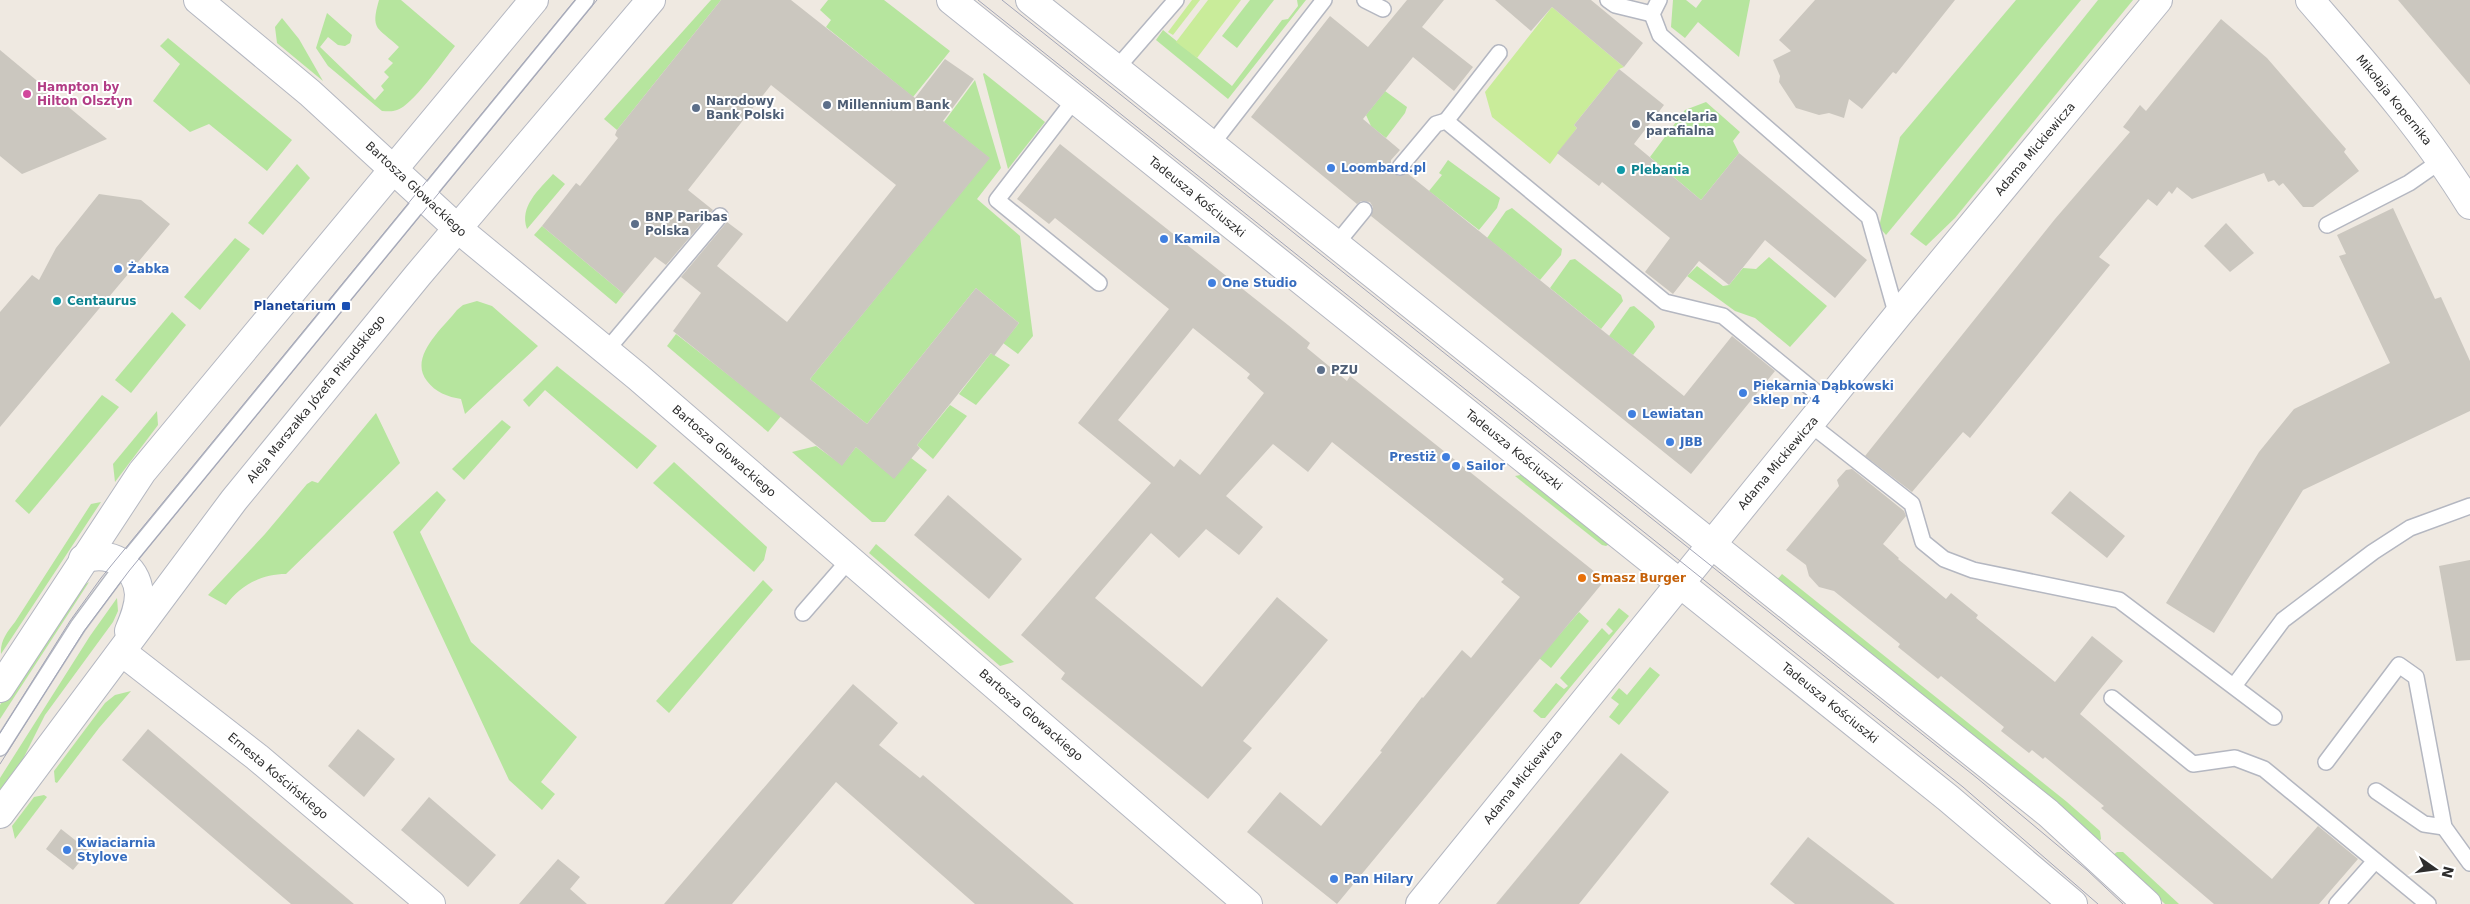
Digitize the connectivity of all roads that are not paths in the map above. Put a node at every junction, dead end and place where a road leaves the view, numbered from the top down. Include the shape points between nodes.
1 (198, 0) edge
2 (534, 0) edge
3 (586, 0) edge
4 (651, 0) edge
5 (951, 0) edge
6 (1030, 0) edge
7 (1176, 0) edge
8 (1324, 0) edge
9 (1365, 0) edge
10 (1608, 0) edge
11 (1659, 0) edge
12 (2158, 0) edge
13 (2310, 0) edge
14 (1383, 9) dead end
15 (1652, 14) junction
16 (1499, 53) dead end
17 (1116, 69) junction
18 (1075, 99) junction
19 (1446, 121) junction
20 (1212, 144) junction
21 (2442, 160) junction
22 (1400, 167) dead end
23 (393, 168) junction
24 (424, 197) junction
25 (2470, 205) edge
26 (1364, 210) dead end
27 (720, 216) dead end
28 (2327, 225) dead end
29 (457, 228) junction
30 (1337, 243) junction
31 (1099, 283) dead end
32 (1897, 316) junction
33 (606, 351) junction
34 (1828, 402) junction
35 (1810, 424) junction
36 (2470, 506) edge
37 (1711, 545) junction
38 (83, 559) junction
39 (850, 559) junction
40 (124, 564) junction
41 (1680, 584) junction
42 (803, 613) dead end
43 (122, 652) junction
44 (2234, 686) junction
45 (0, 688) edge
46 (2112, 698) dead end
47 (2274, 717) dead end
48 (0, 748) edge
49 (2326, 762) dead end
50 (2376, 791) dead end
51 (0, 814) edge
52 (2444, 827) junction
53 (2375, 861) junction
54 (2470, 864) edge
55 (431, 904) edge
56 (1248, 904) edge
57 (1420, 904) edge
58 (2073, 904) edge
59 (2147, 904) edge
60 (2337, 904) edge
61 (2428, 904) edge

1 - 23 street, Bartosza Głowackiego via 310,93
2 - 23 street
3 - 24 lane
4 - 29 street, Aleja Marszałka Józefa Piłsudskiego
5 - 18 street, Tadeusza Kościuszki
6 - 17 street
7 - 17 lane
8 - 20 lane
9 - 14 lane
10 - 15 lane via 1615,6
11 - 15 lane
12 - 32 street, Adama Mickiewicza
13 - 21 street, Mikołaja Kopernika
15 - 32 lane via 1660,35 1869,217
16 - 19 lane
17 - 20 street
18 - 31 lane via 997,200
18 - 41 street, Tadeusza Kościuszki
19 - 22 lane via 1436,124
19 - 34 lane via 1665,302 1723,316
20 - 30 street
21 - 25 street, Mikołaja Kopernika
21 - 28 lane via 2408,183
23 - 24 street, Bartosza Głowackiego
23 - 38 street via 174,431
24 - 29 street, Bartosza Głowackiego
24 - 40 lane
26 - 30 lane
27 - 33 lane
29 - 33 street, Bartosza Głowackiego
29 - 43 street, Aleja Marszałka Józefa Piłsudskiego via 234,500
30 - 37 street
32 - 34 street, Adama Mickiewicza
33 - 39 street, Bartosza Głowackiego
34 - 35 street, Adama Mickiewicza
35 - 37 street, Adama Mickiewicza
35 - 44 lane via 1912,504 1923,542 1944,559 1973,570 2119,600
36 - 44 lane via 2410,528 2283,620
37 - 41 street, Adama Mickiewicza
37 - 59 street via 2048,814
38 - 40 street via 97,554
38 - 45 street
39 - 42 lane
39 - 56 street, Bartosza Głowackiego
40 - 43 street via 136,582 139,594 137,610
40 - 48 lane via 78,626
41 - 57 street, Adama Mickiewicza
41 - 58 street, Tadeusza Kościuszki via 1948,798
43 - 51 street, Aleja Marszałka Józefa Piłsudskiego
43 - 55 street, Ernesta Kościńskiego via 257,757
44 - 47 lane
46 - 53 lane via 2193,764 2235,758 2264,770
49 - 52 lane via 2399,665 2416,677
50 - 52 lane via 2424,824
52 - 54 lane
53 - 60 lane
53 - 61 lane

